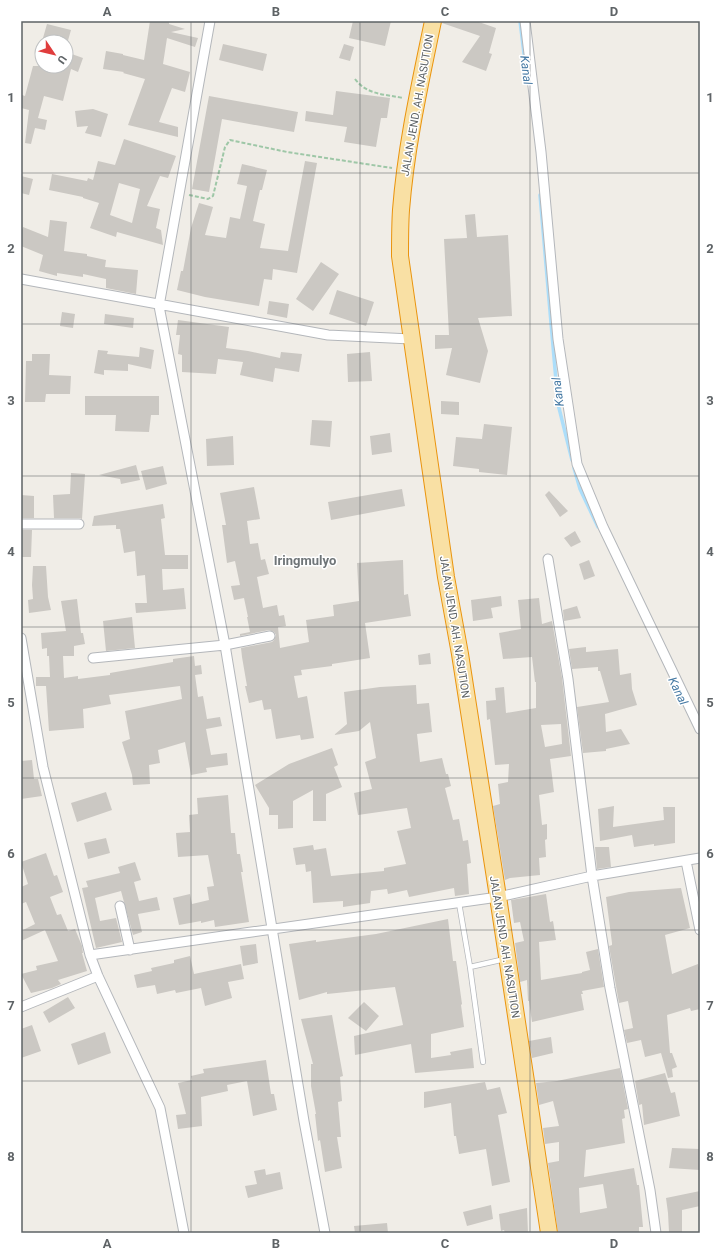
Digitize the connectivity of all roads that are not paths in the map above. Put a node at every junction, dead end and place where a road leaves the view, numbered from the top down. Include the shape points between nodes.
1 (210, 21) edge
2 (433, 21) edge
3 (525, 21) edge
4 (21, 279) edge
5 (159, 306) junction
6 (411, 339) junction
7 (21, 524) edge
8 (79, 524) dead end
9 (548, 559) dead end
10 (270, 636) dead end
11 (21, 638) edge
12 (224, 645) junction
13 (93, 658) dead end
14 (700, 729) edge
15 (700, 858) edge
16 (686, 861) junction
17 (592, 876) junction
18 (498, 897) junction
19 (459, 902) junction
20 (120, 906) dead end
21 (273, 929) junction
22 (700, 930) edge
23 (130, 950) junction
24 (90, 955) junction
25 (506, 958) junction
26 (470, 967) junction
27 (98, 976) junction
28 (21, 1007) edge
29 (483, 1062) dead end
30 (184, 1233) edge
31 (326, 1233) edge
32 (549, 1233) edge
33 (656, 1233) edge

1 - 5 street
2 - 6 highway, JALAN JEND. AH. NASUTION via 416,100 401,212 400,256
3 - 14 street via 541,152 558,339 577,464 603,526
4 - 5 street
5 - 6 street via 328,336
5 - 12 street
6 - 18 highway, JALAN JEND. AH. NASUTION via 446,577
7 - 8 street
9 - 17 street via 568,679
10 - 12 street
11 - 24 street via 43,767
12 - 13 street
12 - 21 street
15 - 16 street
16 - 17 street
16 - 22 street
17 - 18 street
17 - 33 street
18 - 19 street
18 - 25 highway, JALAN JEND. AH. NASUTION
19 - 21 street
19 - 26 lane
20 - 23 street
21 - 23 street
21 - 31 street via 304,1121
23 - 24 street
24 - 27 street
25 - 26 lane
25 - 32 highway, JALAN JEND. AH. NASUTION
26 - 29 lane
27 - 28 street
27 - 30 street via 160,1108

